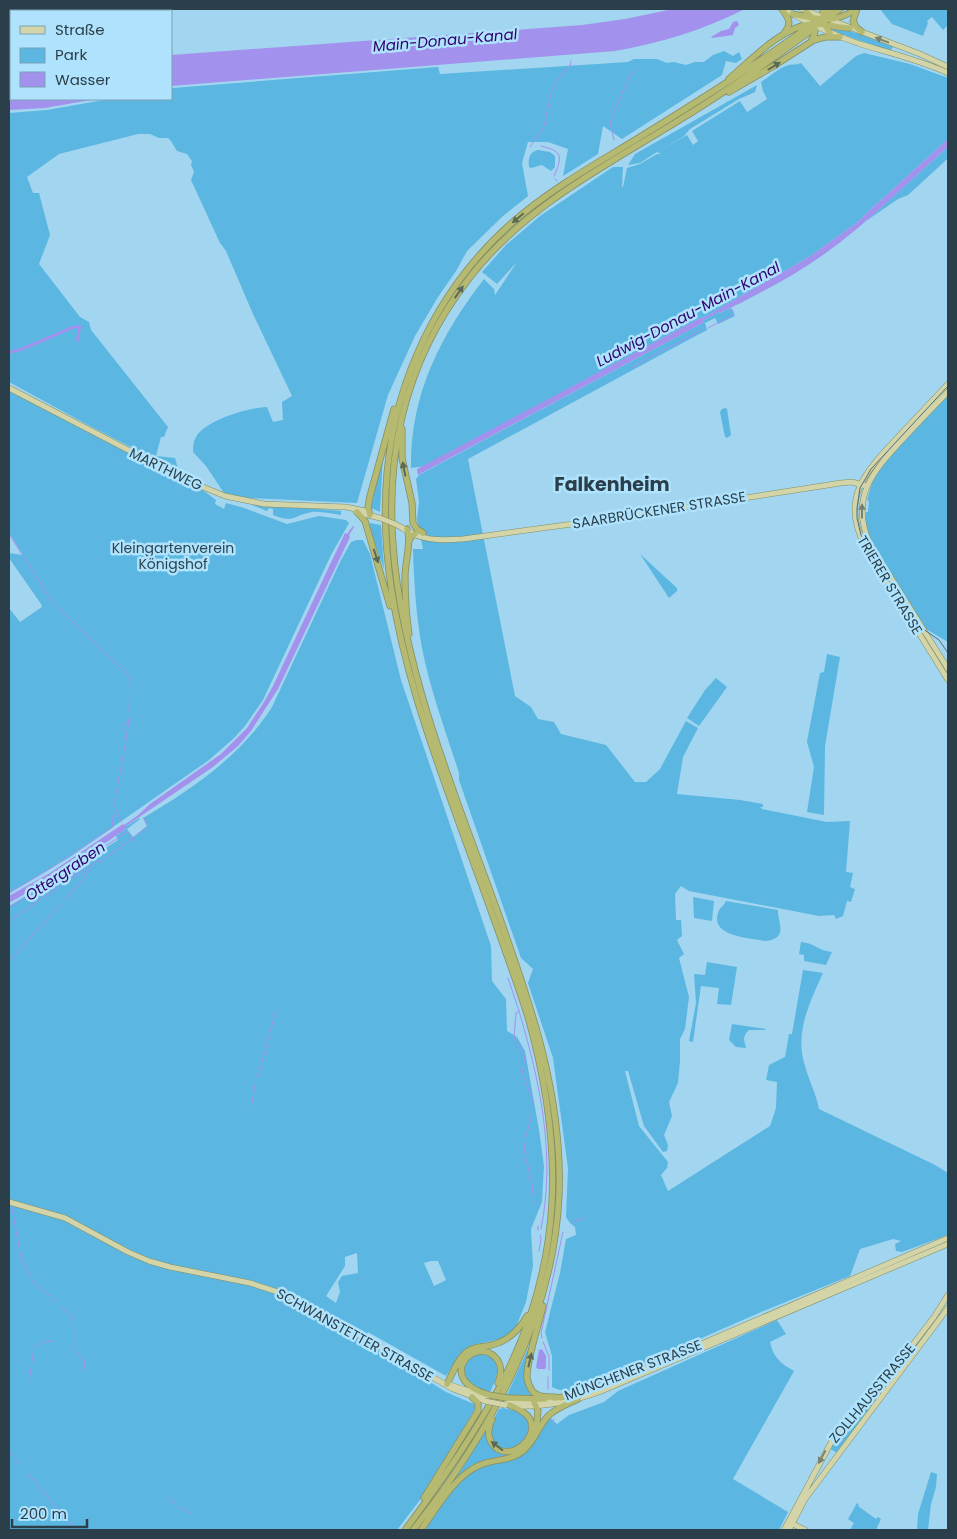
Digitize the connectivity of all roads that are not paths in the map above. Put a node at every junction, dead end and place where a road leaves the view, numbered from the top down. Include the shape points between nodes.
1 (782, 9) edge
2 (832, 9) edge
3 (840, 9) edge
4 (857, 9) edge
5 (804, 10) edge
6 (792, 14) joint
7 (825, 17) edge
8 (812, 25) junction
9 (850, 28) joint
10 (862, 32) junction
11 (784, 33) junction
12 (830, 33) junction
13 (840, 37) junction
14 (810, 42) junction
15 (901, 47) junction
16 (892, 53) junction
17 (940, 63) junction
18 (934, 67) junction
19 (948, 67) edge
20 (948, 73) edge
21 (703, 98) junction
22 (703, 105) junction
23 (948, 384) edge
24 (9, 388) edge
25 (948, 392) edge
26 (402, 396) junction
27 (404, 408) junction
28 (860, 484) junction
29 (866, 486) junction
30 (370, 496) junction
31 (355, 510) junction
32 (375, 516) junction
33 (413, 517) junction
34 (366, 525) junction
35 (405, 528) junction
36 (422, 533) junction
37 (416, 534) junction
38 (451, 539) junction
39 (408, 543) junction
40 (398, 628) junction
41 (410, 654) junction
42 (948, 669) edge
43 (948, 680) edge
44 (9, 1202) edge
45 (553, 1230) junction
46 (948, 1238) edge
47 (948, 1244) edge
48 (548, 1274) junction
49 (948, 1295) edge
50 (533, 1306) junction
51 (948, 1308) edge
52 (447, 1384) junction
53 (572, 1396) joint
54 (472, 1397) junction
55 (489, 1397) junction
56 (578, 1399) joint
57 (547, 1400) junction
58 (507, 1402) junction
59 (556, 1402) junction
60 (536, 1404) junction
61 (495, 1408) junction
62 (534, 1438) junction
63 (800, 1504) junction
64 (418, 1513) junction
65 (790, 1523) junction
66 (405, 1530) edge
67 (413, 1530) edge
68 (421, 1530) edge
69 (784, 1530) edge
70 (789, 1530) edge
71 (805, 1530) edge

1 - 6 main road
1 - 11 highway via 790,22
2 - 7 highway
3 - 7 highway
4 - 7 highway via 842,17
4 - 10 highway via 853,23
5 - 7 main road
5 - 8 highway
6 - 8 highway
7 - 8 highway
7 - 9 highway
7 - 12 highway
8 - 11 highway via 798,26
8 - 12 main road
8 - 14 highway via 815,34
8 - 21 highway
8 - 22 highway via 760,67
9 - 10 main road
15 -> 10 main road
11 - 21 highway
12 - 13 main road
13 - 14 highway via 823,37
13 - 16 main road
22 -> 14 highway via 765,72
15 - 16 main road via 894,48
15 - 17 main road
16 - 18 main road
17 - 18 main road
17 - 19 main road
18 - 20 main road
21 -> 26 highway via 548,194 496,238 464,274 438,312 416,355
27 -> 22 highway via 421,361 444,315 497,247 564,191
23 - 28 main road via 874,463
24 - 31 main road, MARTHWEG via 154,464 219,494 254,502
25 - 29 main road via 882,462
26 - 30 highway via 395,406
26 - 40 highway via 390,446 385,504 388,569
33 -> 27 highway via 402,453
27 - 41 highway via 393,465 391,520 396,584
28 - 29 main road, SAARBRÜCKENER STRASSE
28 - 38 main road, SAARBRÜCKENER STRASSE via 841,483 609,519
28 - 43 main road, TRIERER STRASSE via 855,521 861,539
42 -> 29 main road, TRIERER STRASSE via 869,541 862,516
30 - 31 highway via 366,507
30 - 32 highway via 368,507
31 - 32 main road, MARTHWEG
31 - 34 highway
32 - 34 highway
32 - 35 main road, MARTHWEG, bridge
33 - 35 highway
33 - 36 highway via 415,527
34 -> 40 highway
35 - 36 main road, SAARBRÜCKENER STRASSE
35 - 37 main road, SAARBRÜCKENER STRASSE
35 - 39 highway via 409,534
36 - 38 main road, SAARBRÜCKENER STRASSE
37 - 38 main road, SAARBRÜCKENER STRASSE
37 - 39 highway
39 - 41 highway via 405,596
40 - 45 highway via 422,718 519,989 540,1061 552,1145
41 - 45 highway via 433,732 520,974 543,1052 558,1143 559,1195
44 - 52 main road, SCHWANSTETTER STRASSE via 66,1218 140,1258 266,1287 295,1299
45 - 48 highway
45 - 50 highway
46 - 53 main road, MÜNCHENER STRASSE via 622,1378
47 - 56 main road, MÜNCHENER STRASSE
57 -> 48 highway via 532,1390 527,1376
48 - 61 highway via 525,1346
49 -> 63 main road, ZOLLHAUSSTRASSE via 883,1384 833,1439
50 - 52 highway via 512,1336 466,1353
50 - 55 highway via 515,1354
51 - 63 main road, ZOLLHAUSSTRASSE
52 - 54 main road
52 - 55 main road
53 - 59 highway
54 - 55 main road
54 - 64 highway via 478,1404 478,1411
55 - 55 highway via 471,1388 463,1378 463,1364 474,1352 487,1352 499,1362 501,1373
55 - 58 highway, bridge
55 - 64 highway via 462,1450
56 - 59 highway
57 - 58 highway
57 - 59 highway
57 - 60 main road, MÜNCHENER STRASSE
58 - 60 main road, MÜNCHENER STRASSE
58 -> 61 highway via 526,1414 531,1422 526,1442 517,1449 499,1449 489,1437 488,1427
59 - 62 highway
60 - 62 highway via 538,1420
61 - 67 highway
62 - 68 highway via 516,1455 468,1471
63 - 65 main road, ZOLLHAUSSTRASSE
64 - 66 highway
65 - 69 main road
65 - 70 main road
65 - 71 main road

